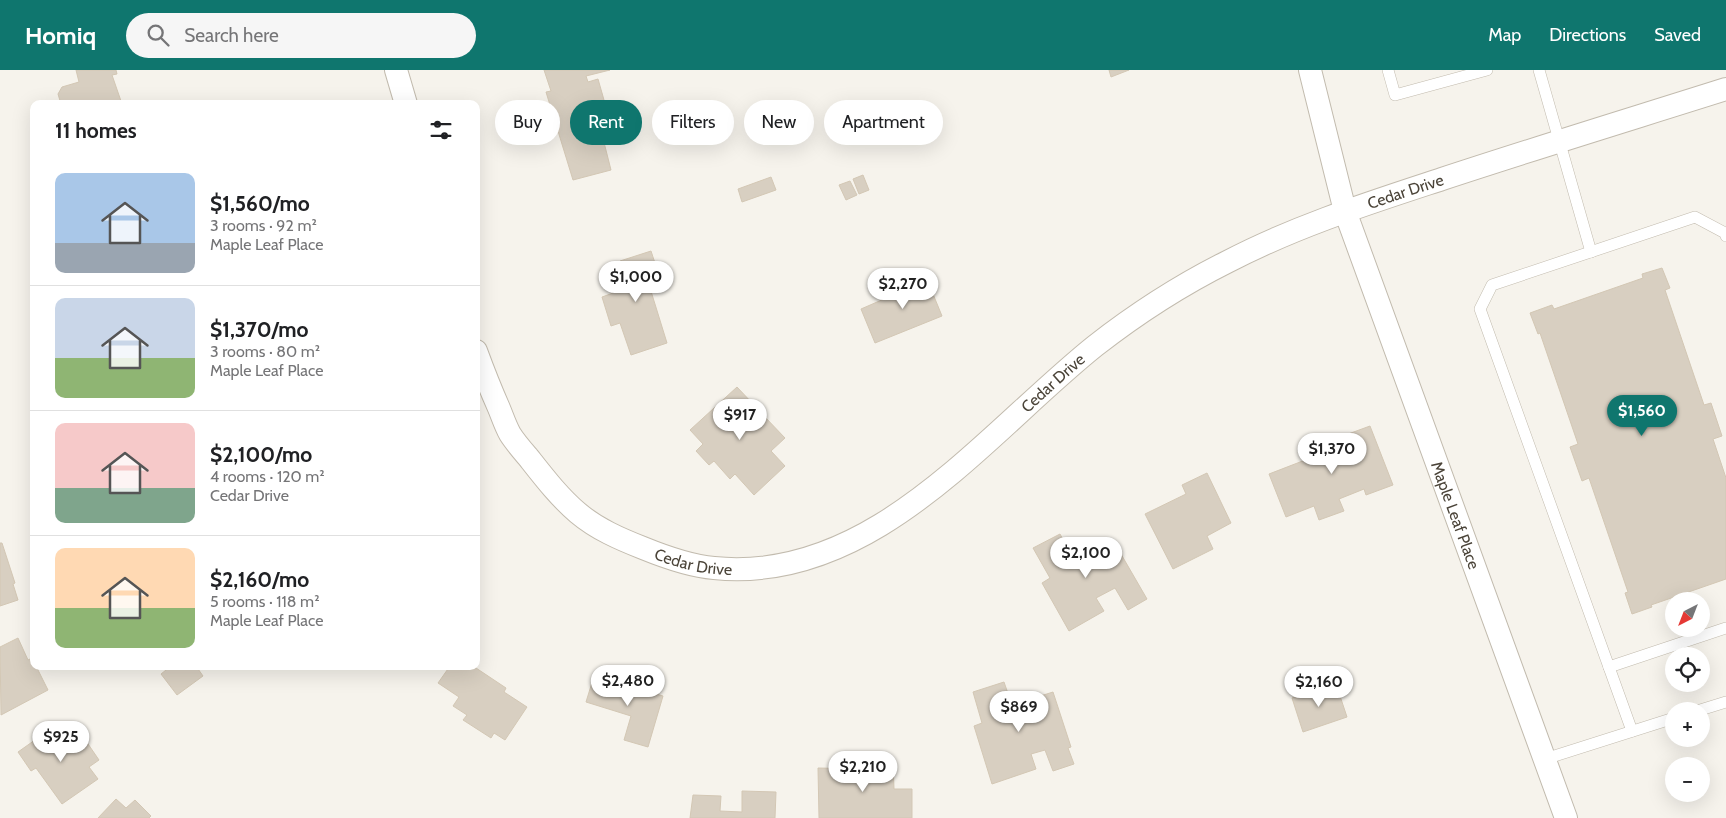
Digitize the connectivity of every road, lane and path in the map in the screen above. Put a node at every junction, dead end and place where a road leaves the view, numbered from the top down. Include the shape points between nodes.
1 (396, 70) edge
2 (1310, 70) edge
3 (1388, 70) edge
4 (1487, 70) edge
5 (1540, 70) edge
6 (1726, 89) edge
7 (405, 100) edge
8 (1559, 141) junction
9 (1346, 211) junction
10 (1726, 236) edge
11 (1590, 252) junction
12 (480, 363) edge
13 (1726, 628) edge
14 (1609, 667) junction
15 (1726, 702) edge
16 (1710, 707) edge
17 (1665, 721) edge
18 (1632, 731) junction
19 (1545, 758) junction
20 (1566, 818) edge

1 - 7 street
2 - 9 street, Maple Leaf Place
3 - 4 lane via 1395,95
5 - 8 lane
6 - 8 street, Cedar Drive
8 - 9 street, Cedar Drive
8 - 11 lane
9 - 12 street, Cedar Drive via 1281,236 1189,282 1094,347 973,456 888,521 844,545 776,566 745,569 690,564 616,538 578,513 543,476 510,433
9 - 19 street, Maple Leaf Place
10 - 11 lane via 1725,232 1695,217
11 - 14 lane via 1492,285 1480,309
13 - 14 lane
14 - 18 lane
15 - 16 lane
17 - 18 lane
18 - 19 lane
19 - 20 street, Maple Leaf Place

